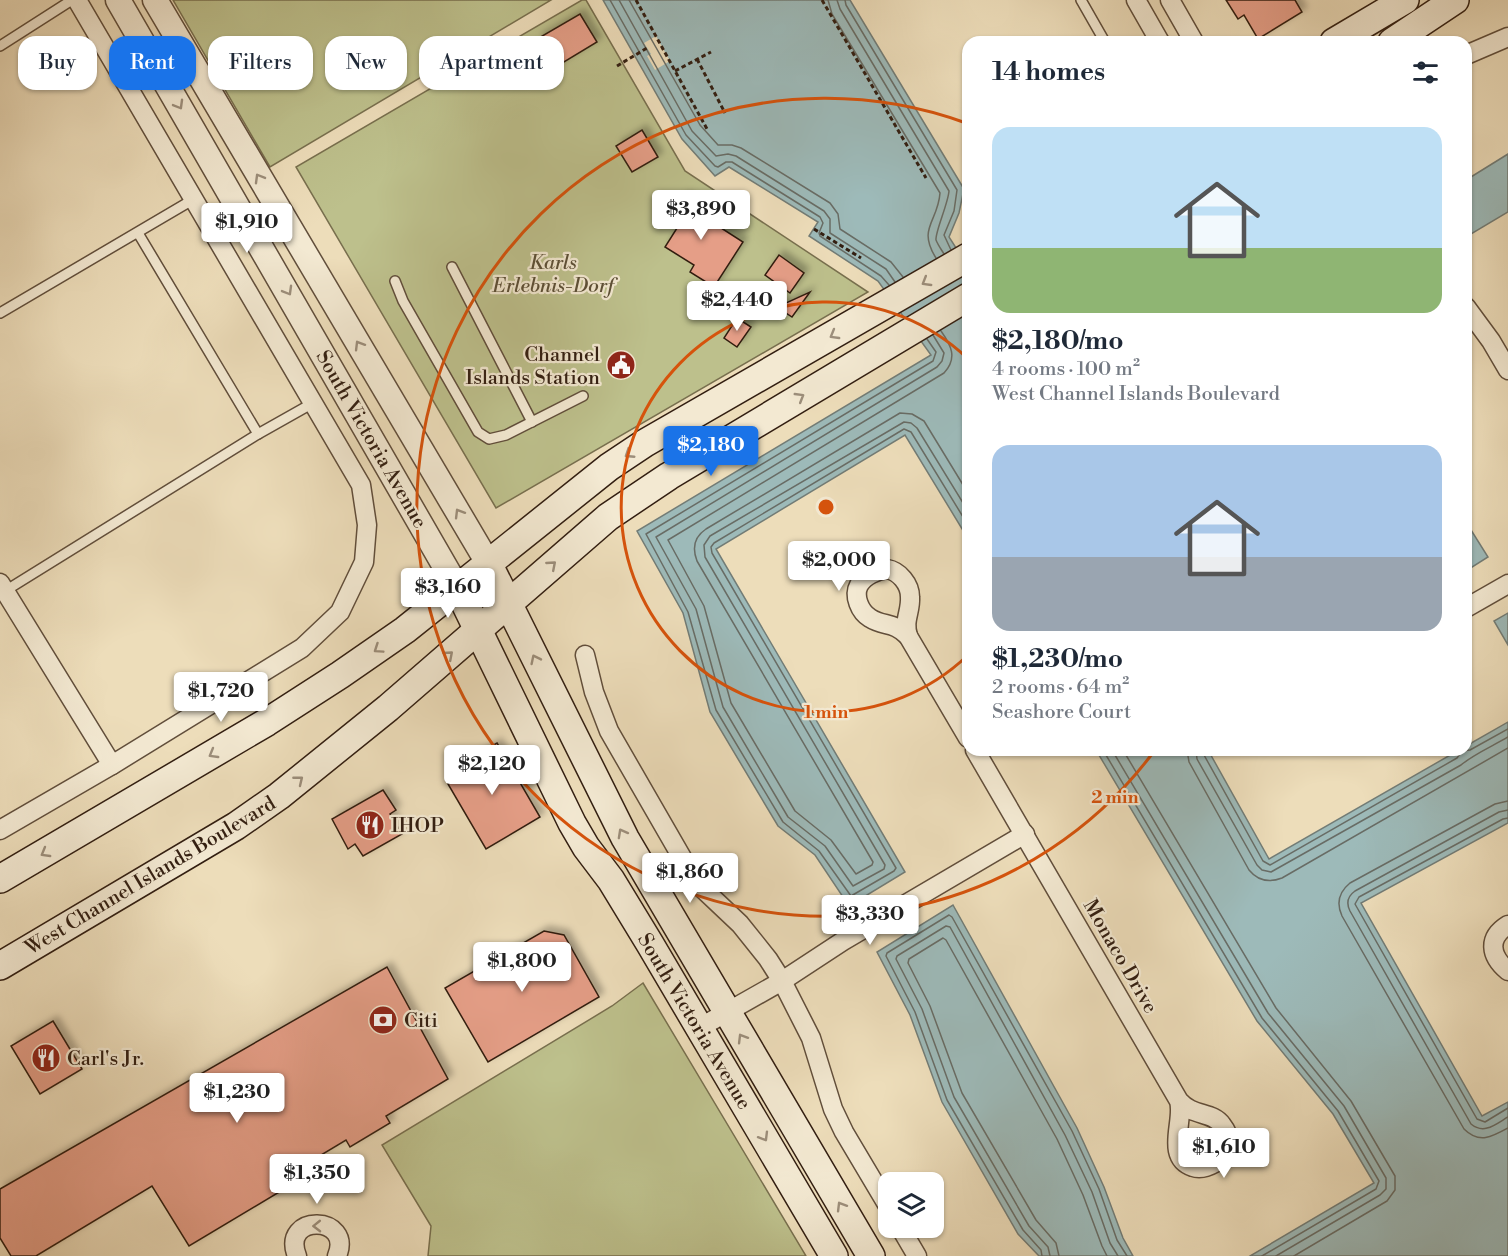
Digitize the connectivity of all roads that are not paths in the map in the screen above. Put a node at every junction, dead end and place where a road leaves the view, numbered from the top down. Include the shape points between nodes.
1 (72, 0) edge
2 (77, 0) edge
3 (118, 0) edge
4 (155, 0) edge
5 (1081, 0) edge
6 (1136, 0) edge
7 (1170, 0) edge
8 (1405, 0) edge
9 (1455, 0) edge
10 (1102, 36) edge
11 (1157, 36) edge
12 (1191, 36) edge
13 (1344, 36) edge
14 (1401, 36) edge
15 (1508, 37) edge
16 (2, 42) edge
17 (1472, 52) edge
18 (194, 200) junction
19 (138, 233) junction
20 (962, 261) edge
21 (452, 267) dead end
22 (395, 281) dead end
23 (962, 300) edge
24 (0, 313) edge
25 (1472, 315) edge
26 (1508, 370) edge
27 (583, 396) dead end
28 (313, 403) junction
29 (532, 422) junction
30 (258, 434) junction
31 (488, 564) junction
32 (1508, 584) edge
33 (2, 587) edge
34 (458, 589) junction
35 (508, 604) junction
36 (1472, 605) edge
37 (478, 629) junction
38 (908, 636) dead end
39 (585, 655) dead end
40 (962, 728) edge
41 (979, 756) edge
42 (112, 765) junction
43 (0, 830) edge
44 (1025, 834) junction
45 (0, 879) edge
46 (1508, 925) edge
47 (0, 966) edge
48 (1508, 971) edge
49 (782, 981) junction
50 (727, 1013) junction
51 (699, 1028) junction
52 (1179, 1101) dead end
53 (878, 1189) edge
54 (906, 1238) edge
55 (297, 1256) edge
56 (337, 1256) edge
57 (834, 1256) edge
58 (871, 1256) edge
59 (917, 1256) edge

1 - 16 lane
2 - 18 street
3 -> 34 street, South Victoria Avenue
31 -> 4 street, South Victoria Avenue
5 - 10 lane
6 - 11 street
7 - 12 street
8 - 13 main road
9 - 14 main road
15 - 17 street
18 - 19 lane
18 - 28 street
19 - 24 lane
19 - 30 lane
20 -> 31 main road via 645,443
21 - 29 lane
22 - 29 lane via 478,432 489,439
35 -> 23 main road, West Channel Islands Boulevard via 608,517 669,476
25 - 26 street
27 - 29 lane
28 - 30 lane
28 - 42 street via 361,485 367,525 364,562 340,612 302,648
30 - 33 lane
31 - 34 main road
31 - 35 main road, South Victoria Avenue
32 - 36 street
33 - 42 street
34 - 37 main road, South Victoria Avenue
34 -> 45 main road via 405,630 267,722
35 - 37 main road, West Channel Islands Boulevard
50 -> 35 main road, South Victoria Avenue via 606,804
47 -> 37 main road, West Channel Islands Boulevard via 236,826 279,796
37 - 51 main road, South Victoria Avenue via 573,824
38 - 40 street
39 - 49 street via 609,731 682,859 703,889 740,924
41 - 44 street, Monaco Drive
42 - 43 street
44 - 49 street
44 - 52 street, Monaco Drive
46 - 48 street via 1496,934 1493,944
49 - 50 street
49 - 53 street via 811,1038 833,1109
50 - 51 street
58 -> 50 main road, South Victoria Avenue
51 -> 57 main road, South Victoria Avenue
54 - 59 street
56 -> 55 street via 336,1233 315,1223 299,1232 294,1250

